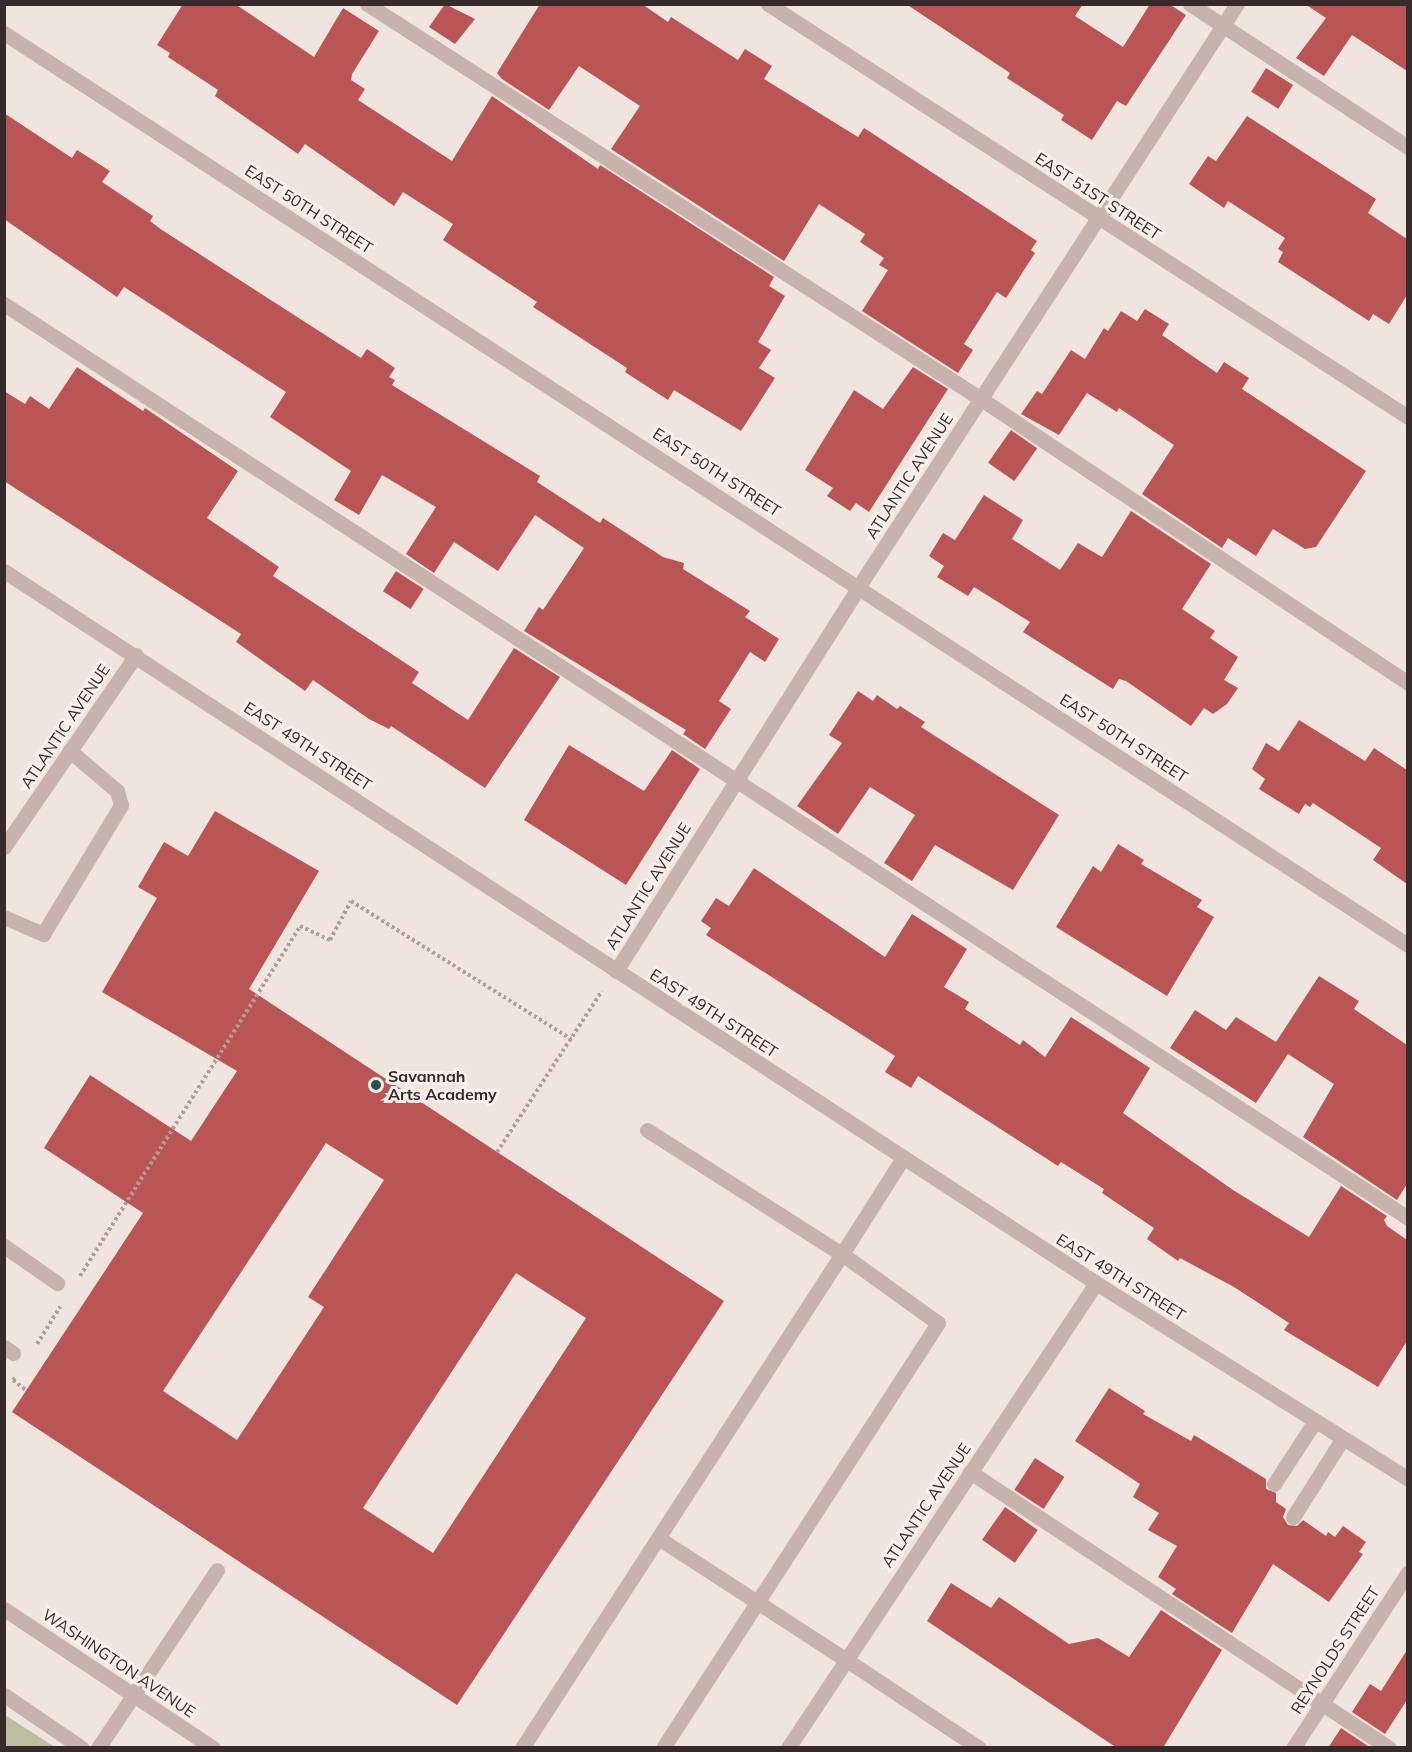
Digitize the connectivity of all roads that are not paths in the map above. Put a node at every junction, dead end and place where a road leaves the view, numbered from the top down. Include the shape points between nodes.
1 (367, 4) edge
2 (768, 4) edge
3 (1190, 4) edge
4 (1237, 4) edge
5 (1223, 27) junction
6 (4, 33) edge
7 (1407, 147) edge
8 (1099, 218) junction
9 (4, 304) edge
10 (981, 399) junction
11 (1407, 417) edge
12 (4, 571) edge
13 (859, 586) junction
14 (136, 655) junction
15 (1407, 683) edge
16 (70, 751) junction
17 (736, 781) junction
18 (4, 847) edge
19 (4, 917) edge
20 (1407, 945) edge
21 (616, 971) junction
22 (647, 1130) dead end
23 (903, 1158) junction
24 (1407, 1218) edge
25 (4, 1246) edge
26 (842, 1254) junction
27 (57, 1283) dead end
28 (1096, 1283) junction
29 (1315, 1421) junction
30 (1343, 1438) junction
31 (970, 1472) junction
32 (1407, 1479) edge
33 (1274, 1484) dead end
34 (1293, 1518) dead end
35 (660, 1539) junction
36 (217, 1570) dead end
37 (1407, 1572) edge
38 (759, 1604) junction
39 (4, 1609) edge
40 (845, 1659) junction
41 (134, 1694) junction
42 (4, 1695) edge
43 (1322, 1704) junction
44 (82, 1748) edge
45 (98, 1748) edge
46 (213, 1748) edge
47 (522, 1748) edge
48 (663, 1748) edge
49 (788, 1748) edge
50 (979, 1748) edge
51 (1293, 1748) edge
52 (1389, 1748) edge

1 - 10 street
2 - 8 street, EAST 51ST STREET
3 - 5 street
4 - 5 street, ATLANTIC AVENUE
5 - 7 street
5 - 8 street, ATLANTIC AVENUE
6 - 13 street, EAST 50TH STREET
8 - 10 street, ATLANTIC AVENUE
8 - 11 street, EAST 51ST STREET
9 - 17 street
10 - 13 street, ATLANTIC AVENUE
10 - 15 street
12 - 14 street, EAST 49TH STREET
13 - 17 street, ATLANTIC AVENUE
13 - 20 street, EAST 50TH STREET
14 - 16 street, ATLANTIC AVENUE
14 - 21 street, EAST 49TH STREET
16 - 18 street, ATLANTIC AVENUE
16 - 19 street via 117,791 121,805 43,934
17 - 21 street, ATLANTIC AVENUE
17 - 24 street
21 - 23 street, EAST 49TH STREET
22 - 26 street
23 - 26 street
23 - 28 street, EAST 49TH STREET
25 - 27 street
26 - 35 street
26 - 38 street via 938,1323
28 - 29 street, EAST 49TH STREET
28 - 31 street, ATLANTIC AVENUE
29 - 30 street, EAST 49TH STREET
29 - 33 street
30 - 32 street, EAST 49TH STREET
30 - 34 street
31 - 40 street, ATLANTIC AVENUE
31 - 43 street
35 - 38 street
35 - 47 street
36 - 41 street
37 - 43 street, REYNOLDS STREET
38 - 40 street
38 - 48 street
39 - 41 street, WASHINGTON AVENUE
40 - 49 street, ATLANTIC AVENUE
40 - 50 street
41 - 45 street
41 - 46 street, WASHINGTON AVENUE
42 - 44 street
43 - 51 street, REYNOLDS STREET
43 - 52 street

